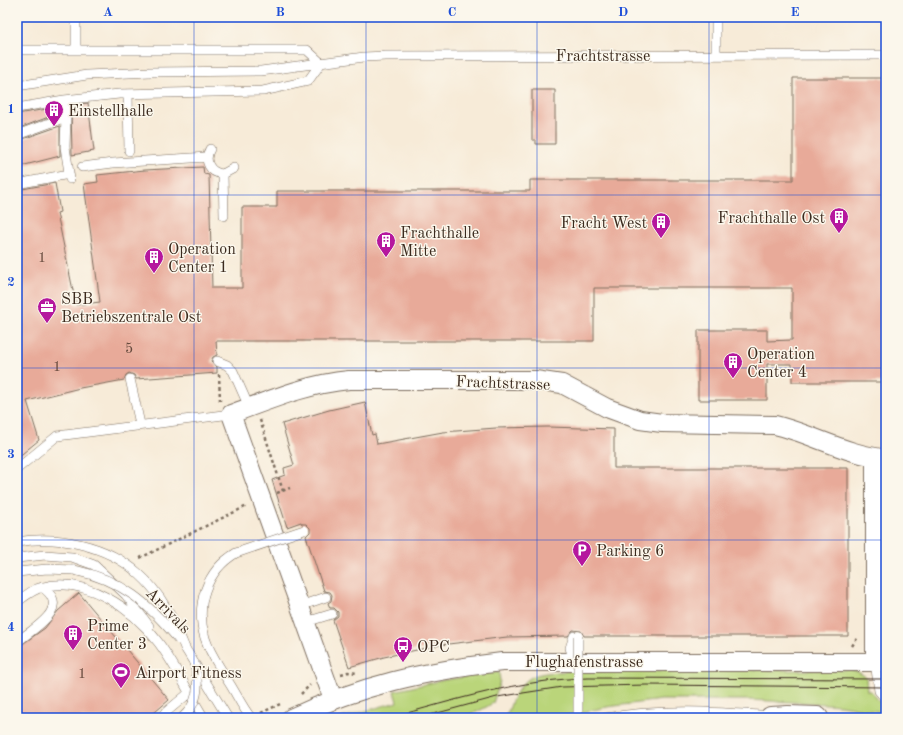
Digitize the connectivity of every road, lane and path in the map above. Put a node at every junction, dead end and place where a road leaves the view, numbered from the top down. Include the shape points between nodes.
1 (76, 17) edge
2 (716, 17) edge
3 (17, 50) edge
4 (76, 50) junction
5 (716, 55) junction
6 (886, 55) edge
7 (321, 63) junction
8 (17, 86) edge
9 (128, 94) junction
10 (64, 100) junction
11 (17, 108) edge
12 (66, 117) junction
13 (17, 135) edge
14 (129, 151) dead end
15 (82, 167) dead end
16 (234, 168) dead end
17 (223, 174) junction
18 (17, 184) edge
19 (224, 216) dead end
20 (217, 361) dead end
21 (219, 374) dead end
22 (130, 379) dead end
23 (224, 379) dead end
24 (249, 408) junction
25 (231, 414) junction
26 (140, 424) junction
27 (881, 458) edge
28 (17, 469) edge
29 (290, 488) dead end
30 (283, 491) junction
31 (262, 499) junction
32 (275, 536) junction
33 (17, 542) edge
34 (17, 558) edge
35 (138, 559) dead end
36 (17, 572) edge
37 (42, 587) junction
38 (326, 597) dead end
39 (17, 602) edge
40 (303, 614) junction
41 (332, 614) dead end
42 (17, 642) edge
43 (159, 643) junction
44 (185, 648) junction
45 (574, 661) junction
46 (880, 662) edge
47 (194, 663) junction
48 (188, 693) junction
49 (333, 699) junction
50 (886, 699) edge
51 (780, 717) edge
52 (159, 718) edge
53 (182, 718) edge
54 (204, 718) edge
55 (228, 718) edge
56 (251, 718) edge
57 (291, 718) edge
58 (578, 718) edge
59 (606, 718) edge
60 (817, 718) edge

1 - 4 lane
2 - 5 lane
3 - 4 lane
4 - 7 lane via 307,50
5 - 6 lane, Frachtstrasse
5 - 7 lane, Frachtstrasse via 410,55 364,57
7 - 8 lane, Frachtstrasse via 261,71 93,75
7 - 9 lane via 308,81 262,91
9 - 10 lane
9 - 14 lane
10 - 11 lane
10 - 12 lane
12 - 13 lane
12 - 18 lane via 65,147 70,176
15 - 17 lane via 209,153 209,167
16 - 17 lane
17 - 19 lane
20 - 24 lane via 233,371
21 - 23 path
22 - 26 lane
24 - 25 street, Frachtstrasse
24 - 27 street, Frachtstrasse via 328,382 536,380 562,384 607,408 640,420 662,423 775,425
24 - 30 path via 260,420
25 - 26 lane
25 - 31 street
26 - 28 lane via 57,436
27 - 46 street
29 - 30 path
30 - 31 path
31 - 32 street
31 - 35 path
32 - 40 street
32 - 56 lane, bridge via 304,529 236,553 218,566 205,586 201,610 205,638 212,654
33 - 44 lane, bridge via 42,540 72,543 102,552 127,565 157,594 174,620
34 - 43 lane via 66,556 94,565 135,605
36 - 44 lane, Arrivals, bridge via 74,570 97,576 135,595 154,610
37 - 39 lane
37 - 42 lane via 54,600 54,608
37 - 43 lane via 76,587 100,595 134,617
38 - 40 lane
40 - 41 lane
40 - 49 street
43 - 48 lane
44 - 47 lane
45 - 46 street, Flughafenstrasse
45 - 49 street, Flughafenstrasse via 502,662 452,668 386,682
45 - 58 lane, bridge via 570,648 576,636
46 - 50 lane via 879,691
47 - 53 lane, bridge via 198,693
47 - 55 lane
48 - 52 lane
48 - 54 lane
49 - 57 street, Flughafenstrasse
51 - 59 lane via 682,710
51 - 60 main road

